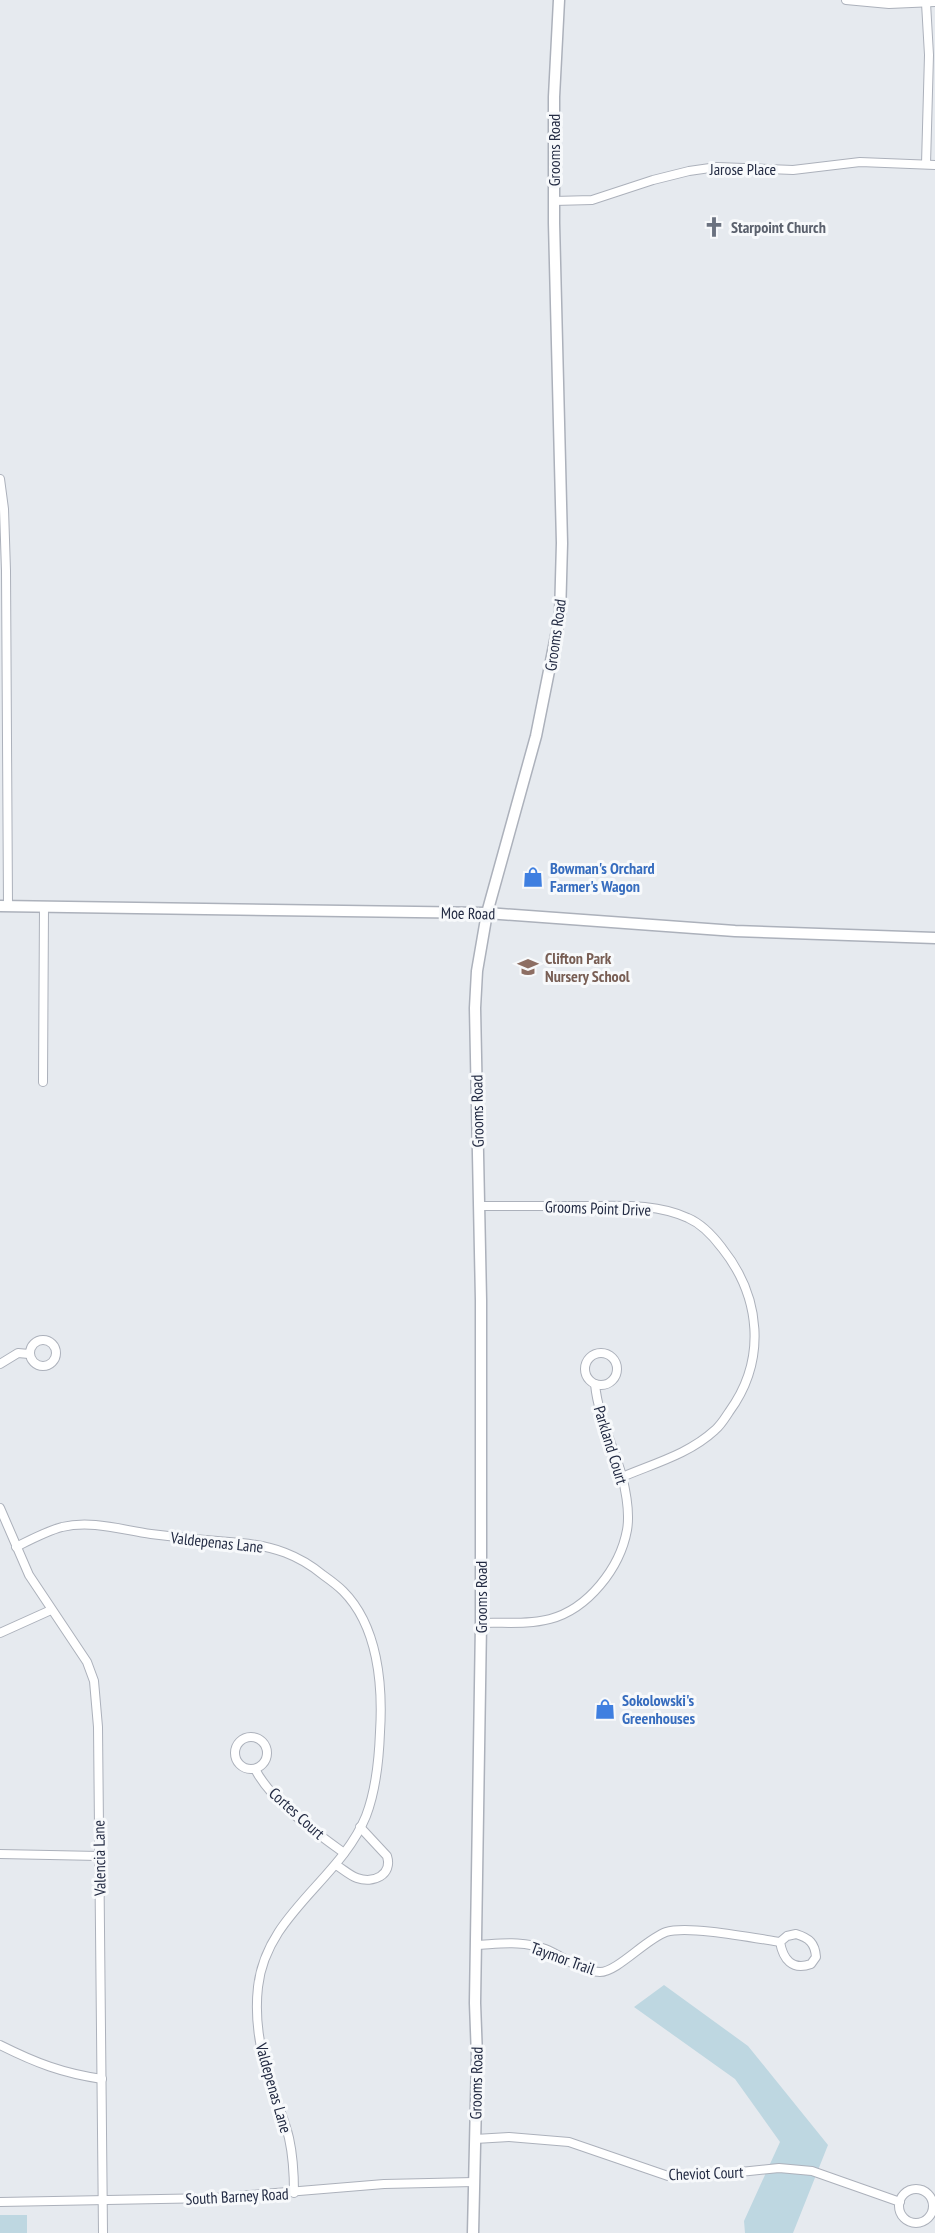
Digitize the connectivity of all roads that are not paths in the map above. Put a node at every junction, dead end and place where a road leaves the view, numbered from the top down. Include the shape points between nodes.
1 (559, 0) edge
2 (846, 0) edge
3 (931, 2) edge
4 (931, 165) edge
5 (554, 201) junction
6 (0, 479) edge
7 (4, 906) edge
8 (44, 907) junction
9 (487, 913) junction
10 (935, 938) edge
11 (43, 1082) dead end
12 (480, 1206) junction
13 (30, 1354) dead end
14 (0, 1364) edge
15 (595, 1384) dead end
16 (622, 1477) junction
17 (0, 1509) edge
18 (16, 1547) junction
19 (51, 1610) junction
20 (481, 1623) junction
21 (0, 1633) edge
22 (255, 1769) dead end
23 (360, 1827) junction
24 (344, 1853) junction
25 (0, 1854) edge
26 (99, 1856) junction
27 (336, 1865) junction
28 (780, 1942) junction
29 (476, 1945) junction
30 (0, 2045) edge
31 (102, 2079) junction
32 (476, 2139) junction
33 (474, 2182) junction
34 (294, 2193) junction
35 (0, 2202) edge
36 (102, 2202) junction
37 (900, 2202) junction
38 (103, 2233) edge
39 (473, 2233) edge

1 - 5 street, Grooms Road via 554,70
2 - 3 street
3 - 4 street
4 - 5 street, Jarose Place via 860,162 793,170 717,167 653,180 592,200
5 - 9 street, Grooms Road via 562,543 560,616 536,736
6 - 7 street via 6,571
7 - 8 street, Moe Road
8 - 9 street, Moe Road
8 - 11 street
9 - 10 street, Moe Road via 735,932
9 - 12 street, Grooms Road via 475,1008
12 - 16 street, Grooms Point Drive via 636,1206 664,1210 689,1218 706,1230 741,1276 754,1317 755,1338 754,1361 740,1397 717,1428 691,1449
12 - 20 street, Grooms Road
13 - 14 street via 18,1353
15 - 16 street, Parkland Court via 599,1409
16 - 20 street, Parkland Court via 628,1528 620,1555 600,1585 579,1604 550,1619
17 - 18 street, Valencia Lane
18 - 19 street, Valencia Lane
18 - 23 street, Valdepenas Lane via 62,1527 93,1524 187,1539 257,1544 307,1562 344,1591 360,1612 372,1642 379,1681 379,1750 373,1790
19 - 21 street
19 - 26 street, Valencia Lane via 83,1654 94,1681
20 - 29 street, Grooms Road
22 - 24 street, Cortes Court via 262,1782 290,1810
23 - 24 street, Valdepenas Lane
23 - 27 street via 387,1856 384,1874 377,1879 359,1879
24 - 27 street, Valdepenas Lane
25 - 26 street
26 - 31 street, Valencia Lane
27 - 34 street, Valdepenas Lane via 281,1926 263,1963 258,1986 260,2044 289,2138
28 - 28 street, Taymor Trail via 796,1934 808,1938 816,1957 811,1964 796,1966 788,1962
28 - 29 street, Taymor Trail via 676,1929 652,1938 604,1972 582,1968 545,1949 523,1943
29 - 32 street, Grooms Road
30 - 31 street via 39,2064 72,2075
31 - 36 street, Valencia Lane
32 - 33 street, Grooms Road
32 - 37 street, Cheviot Court via 509,2137 568,2142 668,2176 779,2168 812,2171
33 - 34 street, South Barney Road via 384,2184
33 - 39 street, Grooms Road
34 - 36 street, South Barney Road
35 - 36 street, South Barney Road
36 - 38 street, Valencia Lane
37 - 37 street, Cheviot Court via 902,2215 913,2222 926,2219 933,2207 931,2198 919,2189 905,2193

